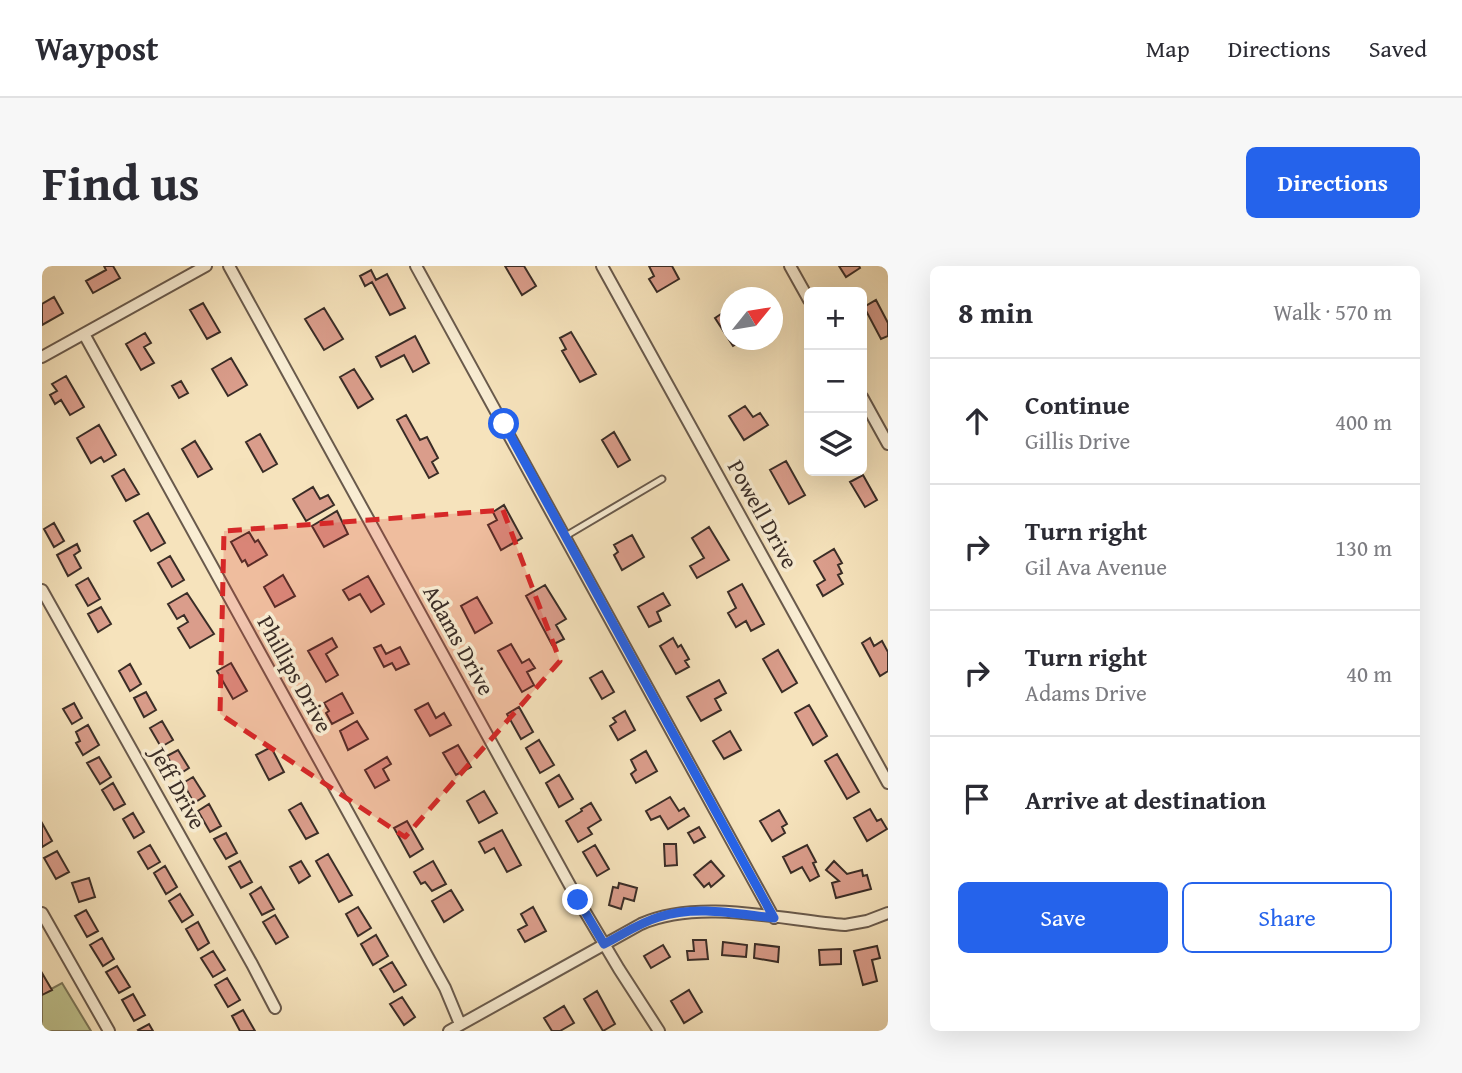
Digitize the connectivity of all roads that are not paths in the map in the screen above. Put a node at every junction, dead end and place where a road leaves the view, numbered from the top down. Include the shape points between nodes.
1 (206, 266) edge
2 (229, 266) edge
3 (416, 266) edge
4 (602, 266) edge
5 (790, 266) edge
6 (804, 291) edge
7 (84, 334) junction
8 (42, 357) edge
9 (867, 406) edge
10 (888, 444) edge
11 (662, 479) dead end
12 (565, 537) junction
13 (42, 590) edge
14 (888, 783) edge
15 (42, 913) edge
16 (888, 913) edge
17 (774, 918) junction
18 (604, 944) junction
19 (275, 1008) dead end
20 (460, 1024) junction
21 (108, 1031) edge
22 (449, 1031) edge
23 (659, 1031) edge

1 - 7 street
2 - 18 street, Adams Drive
3 - 12 street
4 - 14 street, Powell Drive
5 - 6 street
7 - 8 street
7 - 20 street, Phillips Drive via 445,988
9 - 10 street
11 - 12 lane
12 - 17 street
13 - 19 street, Jeff Drive
15 - 21 street
16 - 17 street via 845,925
17 - 18 street via 676,913 649,920
18 - 20 street
18 - 23 street, Adams Drive
20 - 22 street

